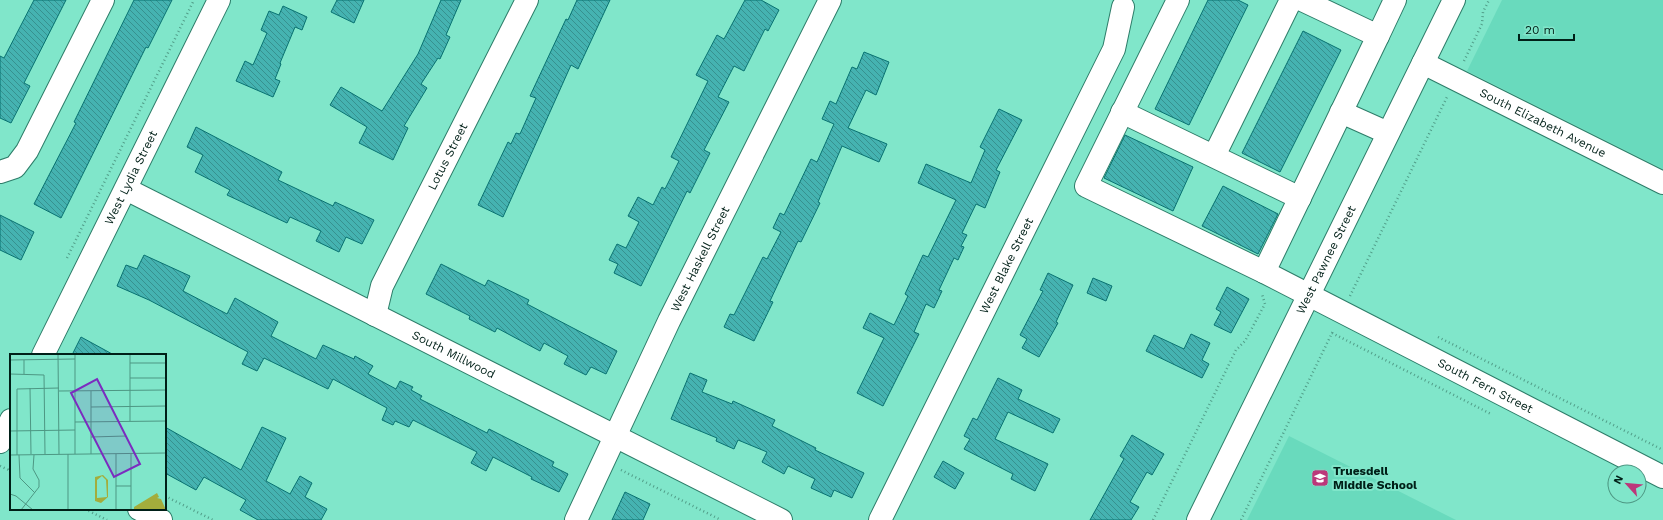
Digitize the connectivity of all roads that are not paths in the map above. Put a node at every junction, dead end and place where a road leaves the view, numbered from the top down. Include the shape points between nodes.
1 (103, 0) edge
2 (219, 0) edge
3 (527, 0) edge
4 (830, 0) edge
5 (1178, 0) edge
6 (1291, 0) edge
7 (1302, 0) edge
8 (1395, 0) edge
9 (1454, 0) edge
10 (1123, 7) dead end
11 (1378, 36) junction
12 (1423, 63) junction
13 (1122, 112) junction
14 (1341, 112) junction
15 (1388, 133) junction
16 (1214, 156) junction
17 (0, 172) edge
18 (1663, 183) edge
19 (126, 189) junction
20 (1300, 198) junction
21 (1264, 272) junction
22 (1308, 295) junction
23 (375, 315) junction
24 (44, 354) edge
25 (10, 423) edge
26 (615, 437) junction
27 (3, 442) edge
28 (1663, 477) edge
29 (141, 510) edge
30 (161, 520) edge
31 (576, 520) edge
32 (781, 520) edge
33 (880, 520) edge
34 (1198, 520) edge

1 - 17 street via 27,151 15,167
2 - 19 street, West Lydia Street
3 - 23 street, Lotus Street via 382,286
4 - 26 street, West Haskell Street via 669,321
5 - 13 street
6 - 16 street
7 - 11 street
8 - 11 street
9 - 12 street, West Pawnee Street
10 - 33 street, West Blake Street via 1114,49
11 - 14 street
12 - 15 street, West Pawnee Street
12 - 18 street, South Elizabeth Avenue
13 - 16 street
13 - 21 street, South Fern Street via 1086,186
14 - 15 street
14 - 20 street
15 - 22 street, West Pawnee Street
16 - 20 street
19 - 23 street, South Millwood
19 - 24 street, West Lydia Street
20 - 21 street
21 - 22 street, South Fern Street
22 - 28 street, South Fern Street
22 - 34 street, West Pawnee Street
23 - 26 street, South Millwood
25 - 27 street
26 - 31 street, West Haskell Street
26 - 32 street, South Millwood
29 - 30 street

